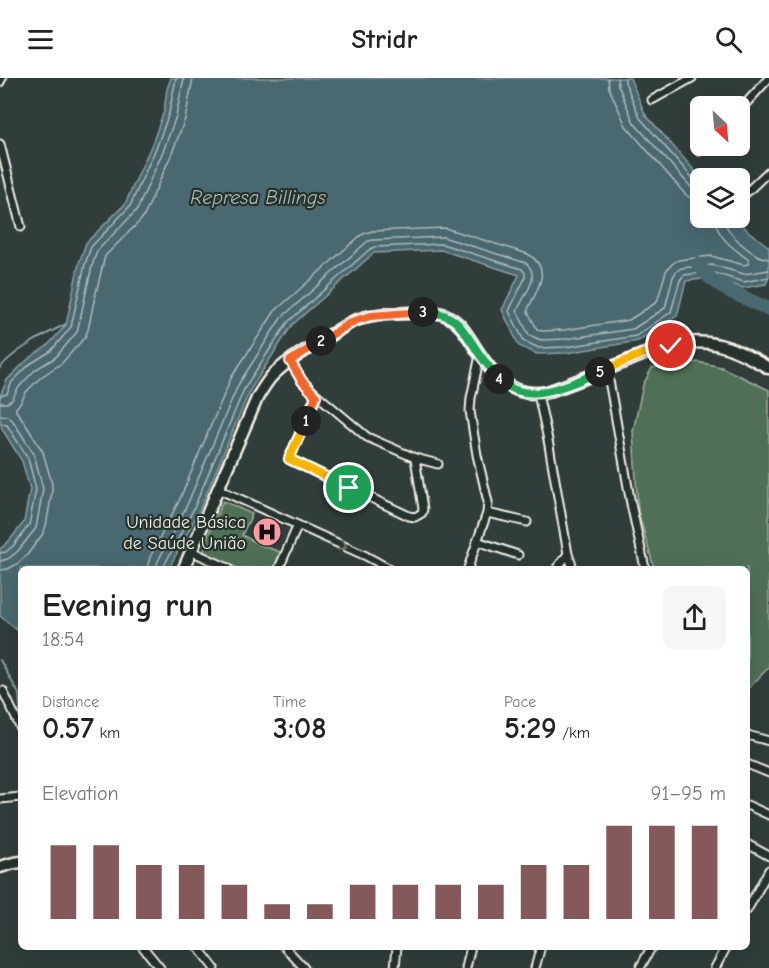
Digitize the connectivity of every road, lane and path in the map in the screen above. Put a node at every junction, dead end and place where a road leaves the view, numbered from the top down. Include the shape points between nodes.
1 (2, 78) edge
2 (693, 78) edge
3 (769, 78) edge
4 (0, 82) edge
5 (750, 99) edge
6 (652, 100) dead end
7 (0, 144) edge
8 (769, 171) edge
9 (750, 189) edge
10 (21, 227) dead end
11 (480, 356) junction
12 (290, 361) junction
13 (769, 368) edge
14 (607, 369) junction
15 (538, 394) junction
16 (316, 396) junction
17 (415, 458) junction
18 (438, 464) dead end
19 (218, 489) junction
20 (487, 513) junction
21 (527, 522) dead end
22 (298, 525) junction
23 (477, 541) junction
24 (191, 551) junction
25 (568, 554) junction
26 (518, 555) dead end
27 (185, 566) edge
28 (224, 566) edge
29 (280, 566) edge
30 (384, 566) edge
31 (469, 566) edge
32 (559, 566) edge
33 (572, 566) edge
34 (645, 566) edge
35 (3, 690) dead end
36 (18, 722) edge
37 (750, 736) edge
38 (769, 741) edge
39 (750, 765) edge
40 (769, 773) edge
41 (18, 797) edge
42 (0, 799) edge
43 (750, 806) edge
44 (769, 815) edge
45 (750, 845) edge
46 (769, 856) edge
47 (18, 862) edge
48 (0, 867) edge
49 (769, 870) edge
50 (750, 905) edge
51 (145, 950) edge
52 (200, 950) edge
53 (288, 950) edge
54 (397, 950) edge
55 (470, 950) edge
56 (541, 950) edge
57 (650, 950) edge
58 (725, 950) edge
59 (160, 968) edge
60 (214, 968) edge
61 (304, 968) edge
62 (395, 968) edge
63 (466, 968) edge
64 (535, 968) edge
65 (640, 968) edge
66 (715, 968) edge

1 - 4 street
2 - 6 street
3 - 5 street
7 - 10 street
8 - 9 street
11 - 12 main road via 456,321 438,312 426,312 354,321
11 - 15 main road via 504,384
11 - 20 street via 470,411
12 - 16 street
12 - 19 main road via 272,376 258,396
13 - 14 main road via 734,349 693,342 642,354
14 - 15 main road
14 - 34 street
15 - 25 street
16 - 17 street via 367,437
16 - 17 street via 289,459 415,517 423,509
17 - 18 street
19 - 22 street
19 - 24 main road
20 - 21 street
20 - 23 street
22 - 29 street
22 -> 30 street
23 - 26 street
23 - 31 street
24 - 27 main road
24 - 28 street
25 - 32 street
25 - 33 street
35 - 36 street
37 - 38 street
39 - 40 street
41 - 42 street
43 - 44 street
45 - 46 street
47 - 48 main road
49 - 50 street
51 - 59 street
52 - 60 street
53 - 61 street
54 - 62 street
55 - 63 street
56 - 64 street
57 - 65 street
58 - 66 street

